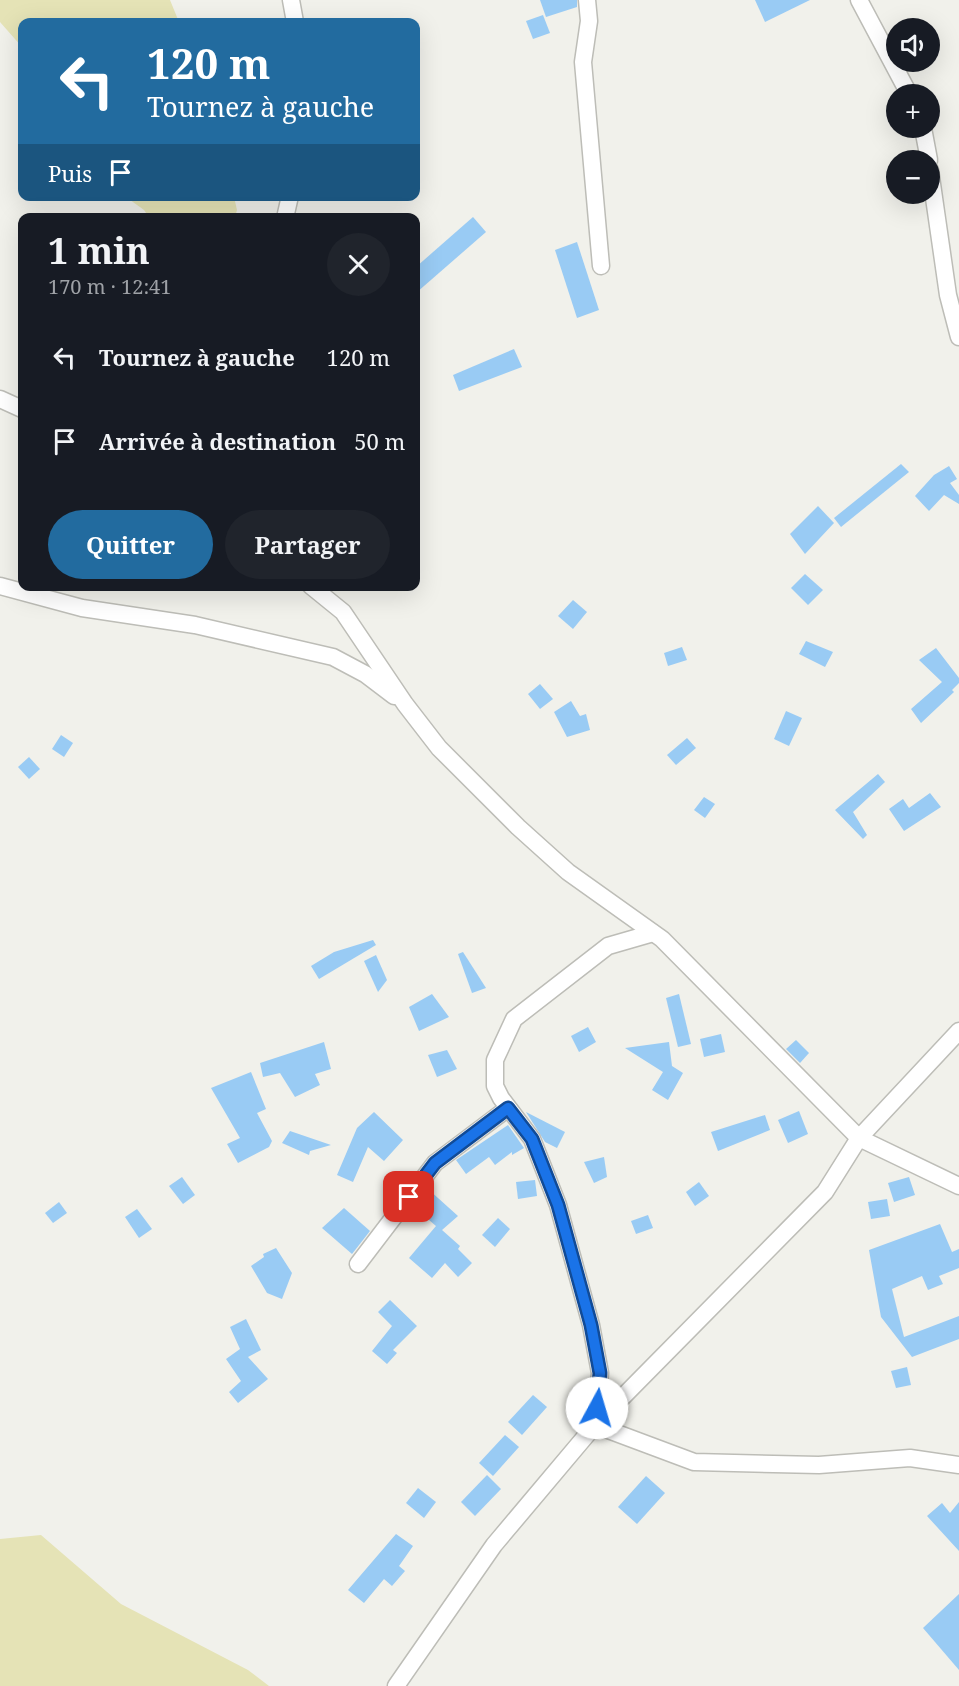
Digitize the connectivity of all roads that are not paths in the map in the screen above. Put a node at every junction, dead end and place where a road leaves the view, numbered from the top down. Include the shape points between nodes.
1 (291, 0) edge
2 (587, 0) edge
3 (859, 0) edge
4 (294, 18) edge
5 (904, 84) edge
6 (935, 204) edge
7 (601, 266) dead end
8 (959, 337) edge
9 (0, 399) edge
10 (18, 407) edge
11 (0, 586) edge
12 (18, 591) edge
13 (19, 591) edge
14 (317, 591) edge
15 (335, 591) edge
16 (343, 612) junction
17 (405, 704) junction
18 (653, 933) junction
19 (959, 1031) edge
20 (508, 1108) junction
21 (859, 1138) junction
22 (959, 1186) edge
23 (358, 1264) dead end
24 (595, 1425) junction
25 (959, 1465) edge
26 (396, 1686) edge

1 - 4 street
2 - 7 street via 590,21 583,62
3 - 5 street
6 - 8 street via 948,295
9 - 10 street
11 - 12 street
13 - 17 street via 82,608 195,625 333,657 365,674
14 - 16 street
15 - 16 street
16 - 17 street
17 - 18 street via 439,748 518,826 568,872
18 - 20 street via 608,946 514,1019 495,1060 495,1086
18 - 21 street via 677,952
19 - 21 street
20 - 23 street via 435,1163
20 - 24 street via 532,1139 576,1266 600,1373
21 - 22 street
21 - 24 street via 825,1192
24 - 25 street via 694,1462 819,1465 910,1458
24 - 26 street via 494,1545

